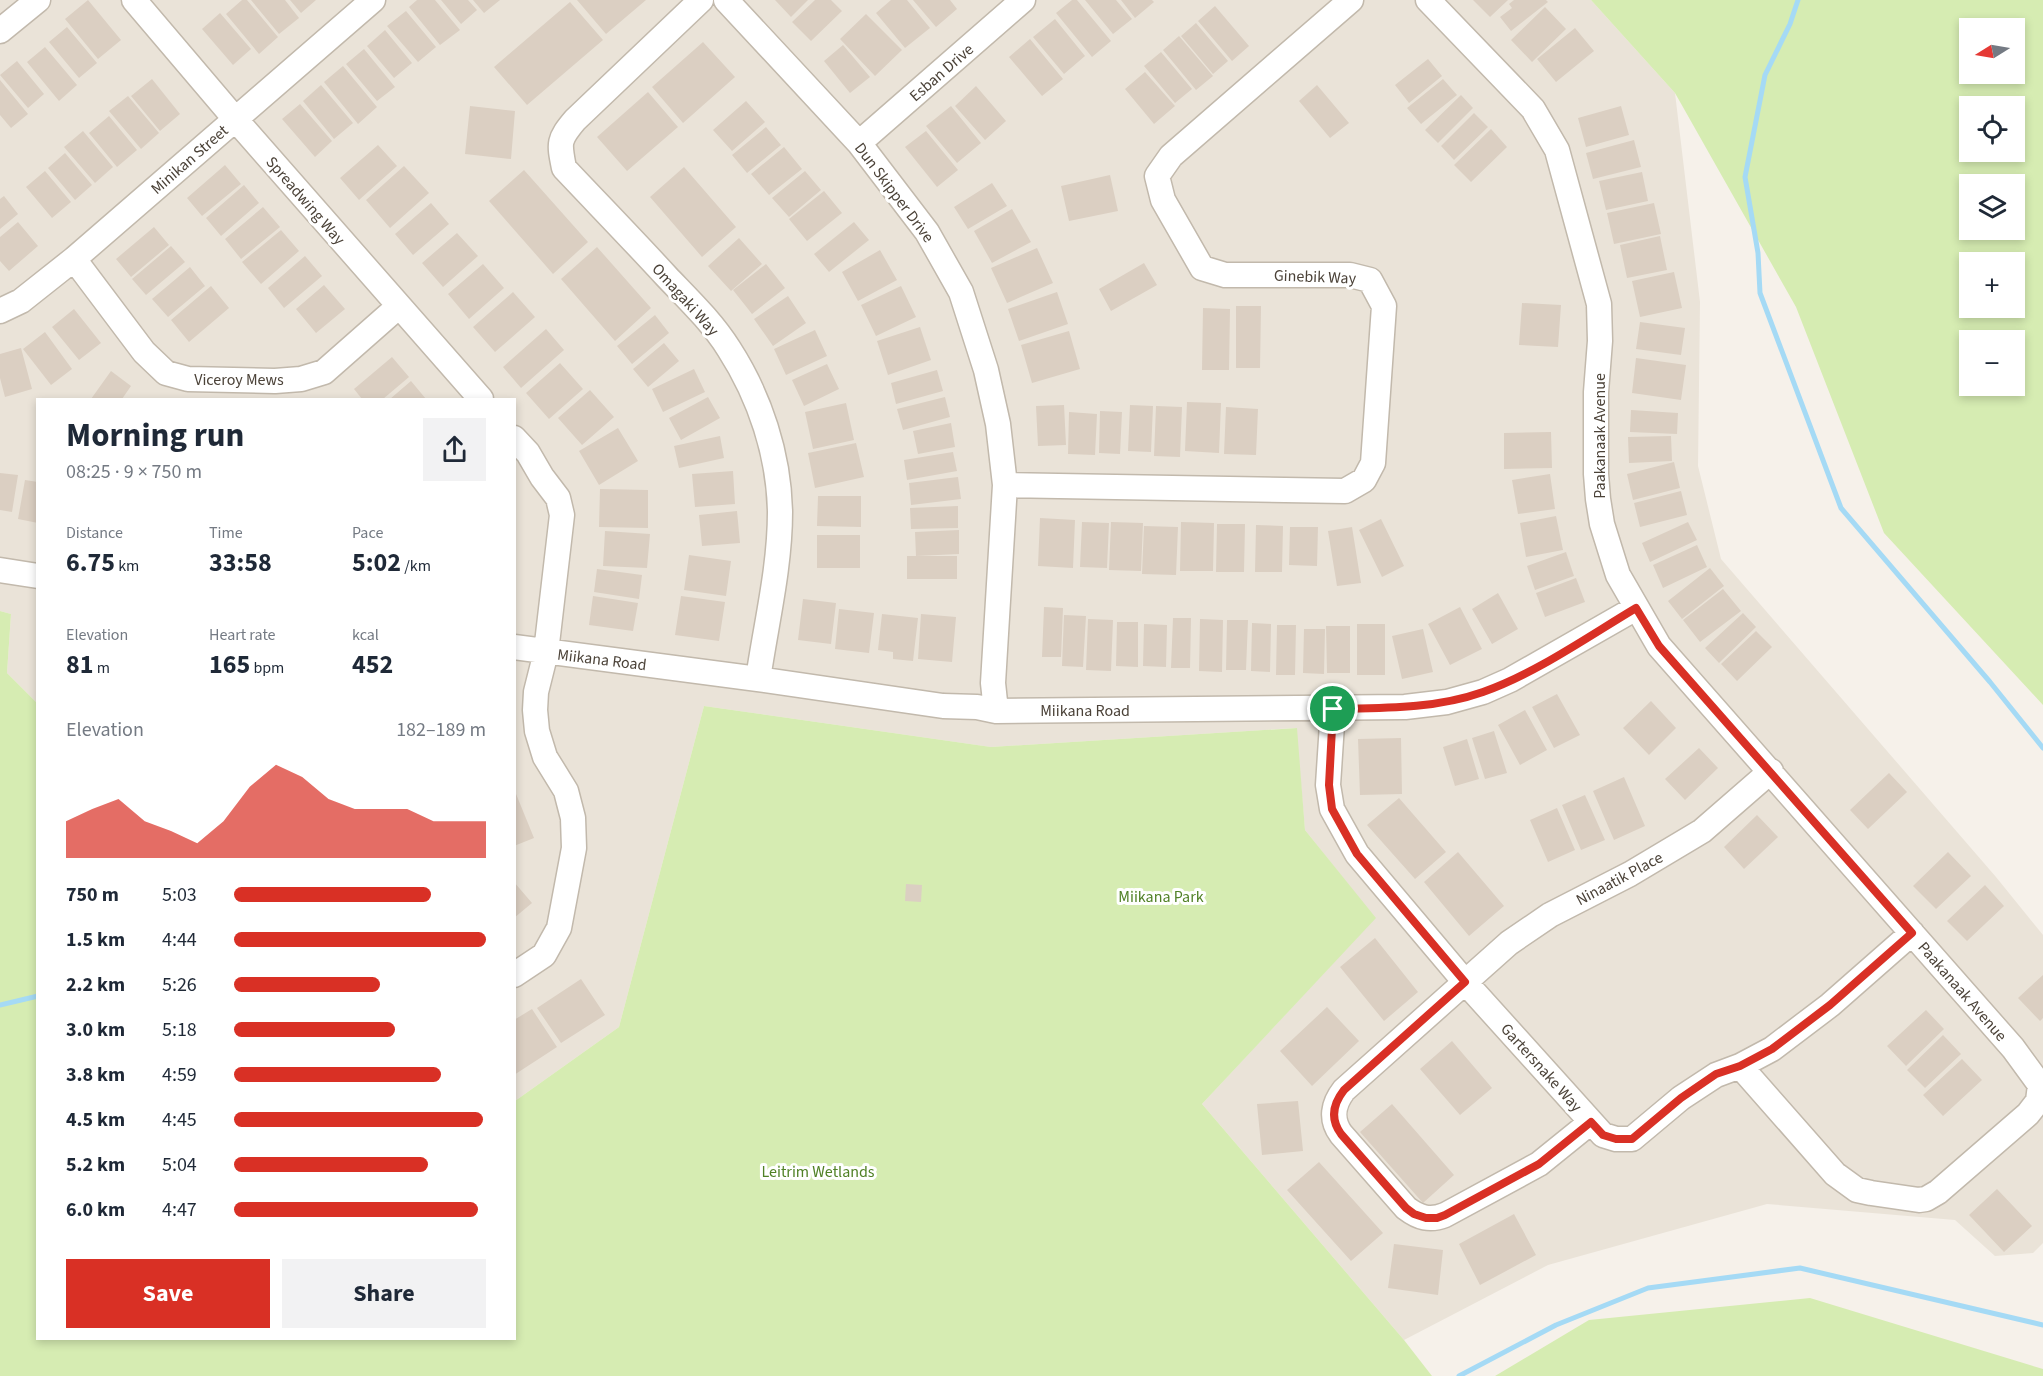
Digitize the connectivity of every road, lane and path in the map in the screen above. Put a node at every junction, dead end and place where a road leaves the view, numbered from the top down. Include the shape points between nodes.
1 (38, 0) edge
2 (134, 0) edge
3 (373, 0) edge
4 (701, 0) edge
5 (726, 0) edge
6 (1023, 0) edge
7 (1351, 0) edge
8 (1428, 0) edge
9 (0, 32) edge
10 (236, 120) junction
11 (859, 143) junction
12 (74, 259) junction
13 (399, 306) junction
14 (0, 310) edge
15 (480, 398) edge
16 (516, 440) edge
17 (1005, 485) junction
18 (0, 570) edge
19 (36, 576) edge
20 (1636, 608) junction
21 (516, 647) edge
22 (546, 652) junction
23 (758, 679) junction
24 (1333, 709) junction
25 (996, 711) junction
26 (1771, 771) junction
27 (1912, 933) junction
28 (516, 974) edge
29 (1465, 982) junction
30 (1740, 1066) junction
31 (1591, 1122) junction

1 - 9 street
2 - 10 street, Spreadwing Way
3 - 10 street, Minikan Street
4 - 23 street, Omagaki Way via 574,120 560,142 560,150 564,168 703,315 729,348 753,392 768,432 780,513
5 - 11 street, Dun Skipper Drive
6 - 11 street, Esban Drive
7 - 17 street, Ginebik Way via 1171,156 1157,176 1163,200 1202,268 1225,274 1350,275 1370,280 1384,306 1373,463 1364,480 1345,491
8 - 20 street, Paakanaak Avenue via 1533,109 1557,150 1599,304 1596,392 1602,524 1618,575
10 - 12 street, Minikan Street
10 - 13 street, Spreadwing Way
11 - 17 street, Dun Skipper Drive via 927,232 960,292 986,370 998,424
12 - 13 street, Viceroy Mews via 144,352 166,373 188,379 301,379 324,372
12 - 14 street, Minikan Street via 21,301
13 - 15 street, Spreadwing Way
16 - 22 street via 558,498 562,515
17 - 25 street, Dun Skipper Drive via 993,683
18 - 19 street
20 - 24 street, Miikana Road via 1539,665 1483,692 1447,702 1405,707
20 - 26 street, Paakanaak Avenue via 1659,646
21 - 22 street, Miikana Road
22 - 23 street, Miikana Road
22 - 28 street via 536,692 537,731 545,757 566,791 573,818 574,849 559,928 544,955
23 - 25 street, Miikana Road
24 - 25 street, Miikana Road
24 - 29 street, Gartersnake Way via 1329,785 1332,809 1357,854
26 - 27 street, Paakanaak Avenue
26 - 29 street, Ninaatik Place via 1702,831 1551,915 1509,943
27 - 30 street, Gartersnake Way via 1830,1005 1772,1049
27 - 30 street, Paakanaak Avenue via 2013,1048 2040,1085 2038,1101 2028,1114 1938,1192 1919,1200 1857,1190 1834,1174
29 - 31 street, Gartersnake Way
29 - 31 street, Ninaatik Place via 1344,1090 1335,1104 1337,1128 1406,1208 1420,1217 1445,1215 1539,1164
30 - 31 street, Gartersnake Way via 1716,1074 1632,1139 1603,1135

